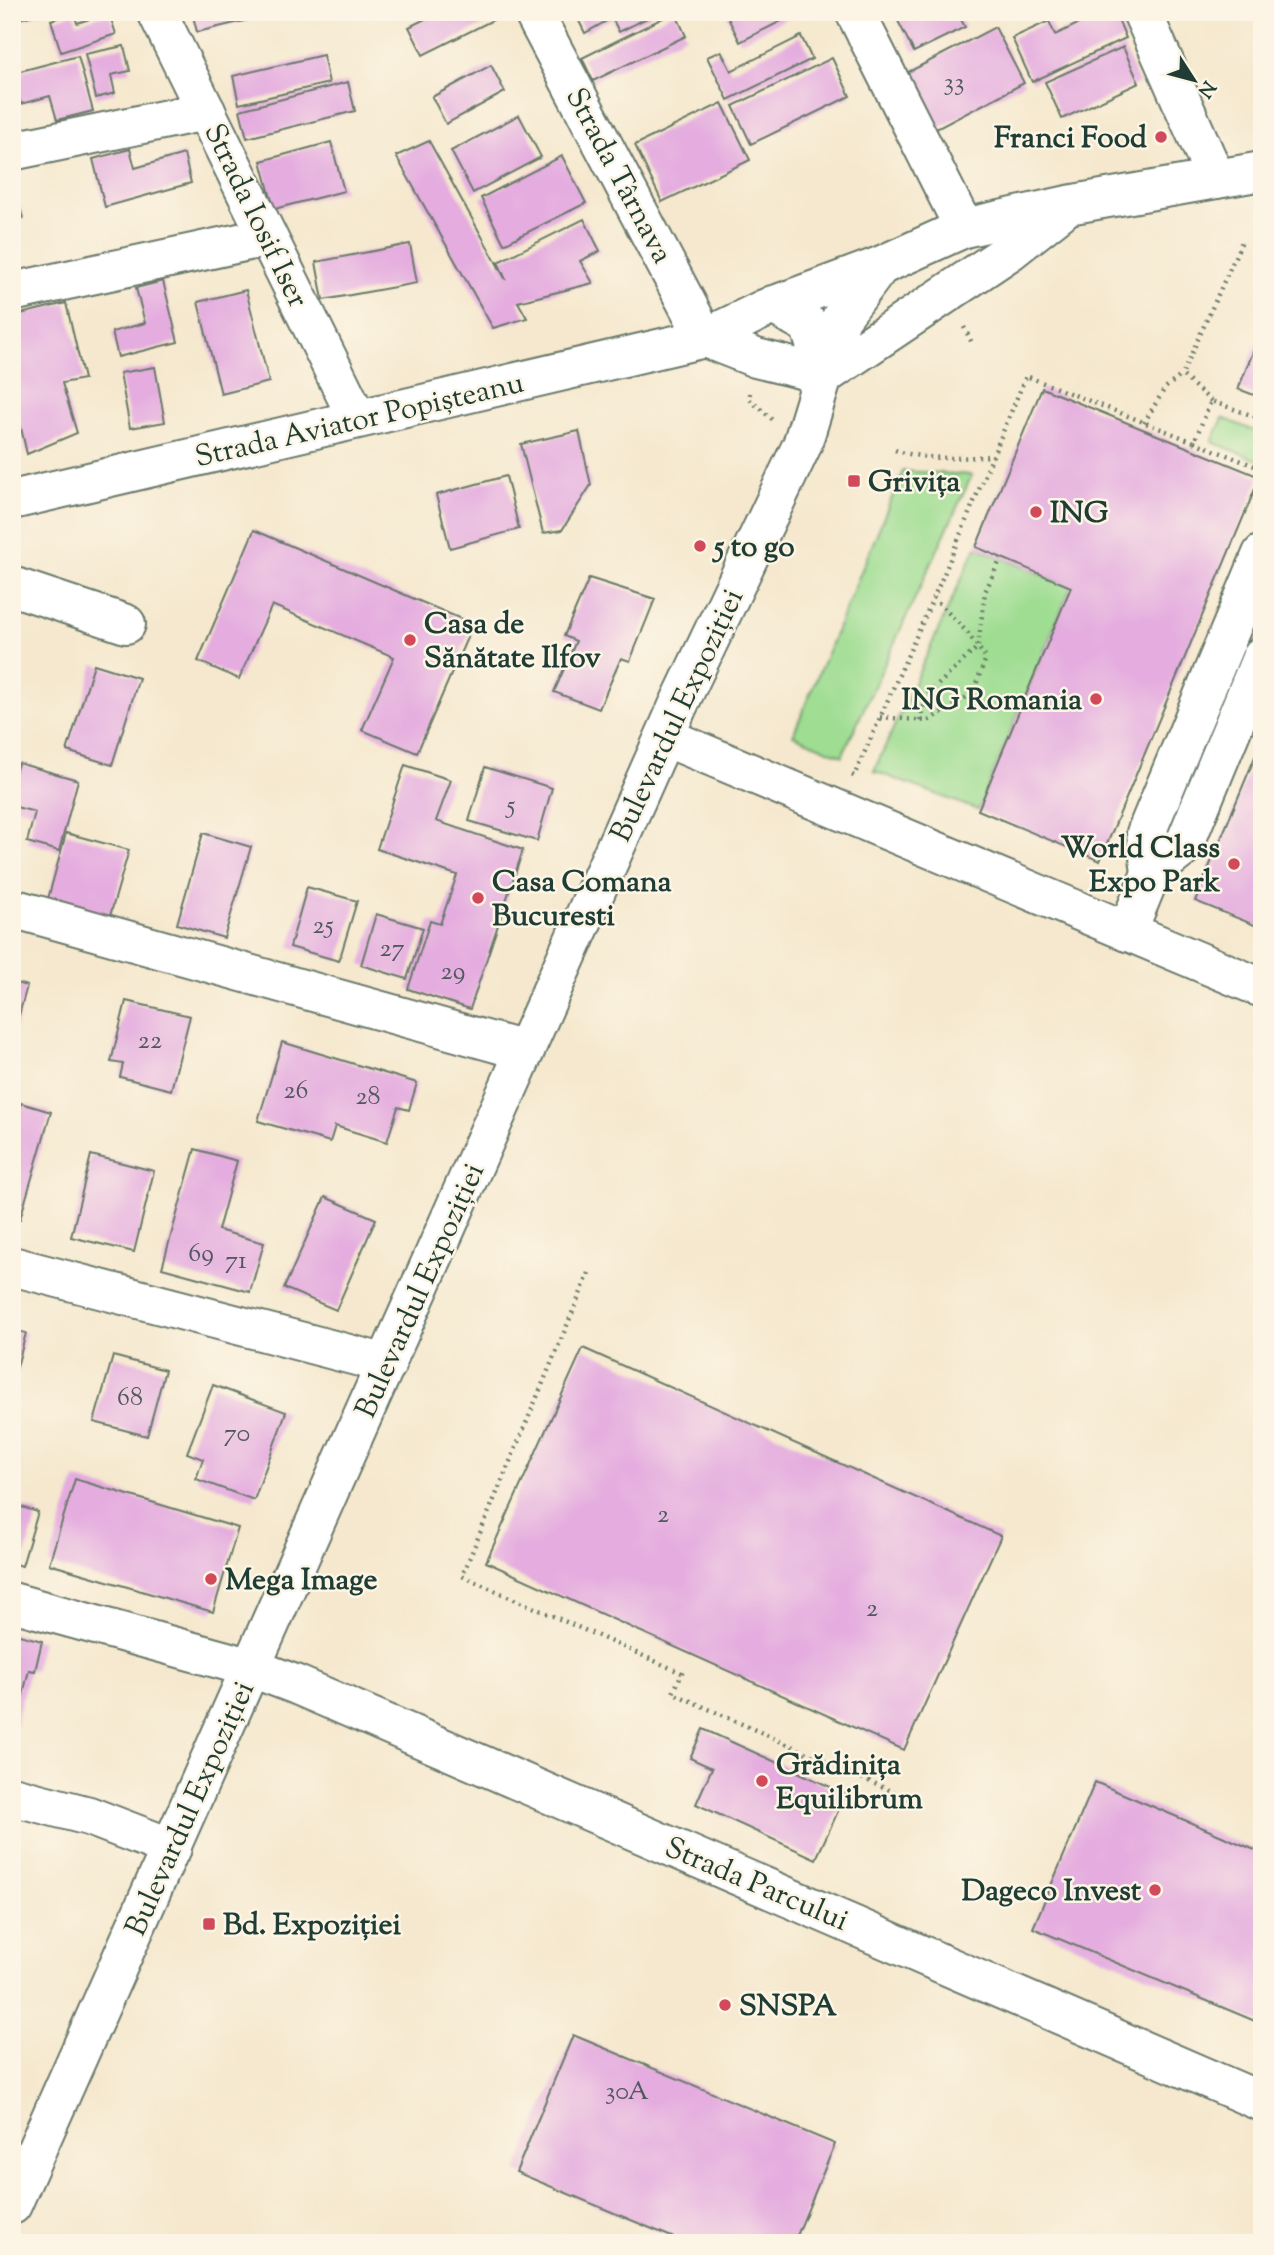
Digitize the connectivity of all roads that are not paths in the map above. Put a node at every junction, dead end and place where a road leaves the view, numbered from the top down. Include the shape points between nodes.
1 (157, 12) edge
2 (533, 12) edge
3 (855, 12) edge
4 (1142, 12) edge
5 (206, 111) junction
6 (12, 151) edge
7 (1262, 171) edge
8 (1216, 179) junction
9 (1068, 205) junction
10 (964, 228) junction
11 (267, 237) junction
12 (880, 266) junction
13 (12, 292) edge
14 (773, 305) junction
15 (705, 338) junction
16 (825, 375) junction
17 (357, 418) junction
18 (12, 500) edge
19 (1262, 554) edge
20 (12, 586) edge
21 (1262, 605) edge
22 (126, 624) dead end
23 (1262, 656) edge
24 (665, 737) junction
25 (1152, 873) junction
26 (12, 908) edge
27 (1128, 932) junction
28 (1262, 988) edge
29 (525, 1051) junction
30 (12, 1266) edge
31 (387, 1364) junction
32 (12, 1602) edge
33 (251, 1668) junction
34 (12, 1796) edge
35 (172, 1848) junction
36 (1262, 2102) edge
37 (12, 2205) edge

1 - 5 street, Strada Iosif Iser
2 - 15 street, Strada Târnava
3 - 10 street
4 - 8 street
5 - 6 street
5 - 11 street, Strada Iosif Iser
7 - 8 street, Strada Aviator Popișteanu
8 - 9 street, Strada Aviator Popișteanu
9 - 10 street, Strada Aviator Popișteanu
9 - 16 street, Strada Aviator Popișteanu via 1000,259
10 - 12 street, Strada Aviator Popișteanu
11 - 13 street
11 - 17 street, Strada Iosif Iser
12 - 14 street, Strada Aviator Popișteanu
12 - 16 street, Bulevardul Expoziției via 841,318
14 - 15 street, Strada Aviator Popișteanu
14 - 16 street via 809,325
15 - 16 street via 755,358
15 - 17 street, Strada Aviator Popișteanu
16 - 24 street, Bulevardul Expoziției via 802,445
17 - 18 street, Strada Aviator Popișteanu
19 - 25 street via 1146,832
20 - 22 street
21 - 25 street
23 - 25 street via 1183,848
24 - 27 street
24 - 29 street, Bulevardul Expoziției
25 - 27 street
26 - 29 street
27 - 28 street
29 - 31 street, Bulevardul Expoziției
30 - 31 street
31 - 33 street, Bulevardul Expoziției
32 - 33 street, Strada Parcului
33 - 35 street, Bulevardul Expoziției
33 - 36 street, Strada Parcului
34 - 35 street via 89,1815
35 - 37 street, Bulevardul Expoziției

